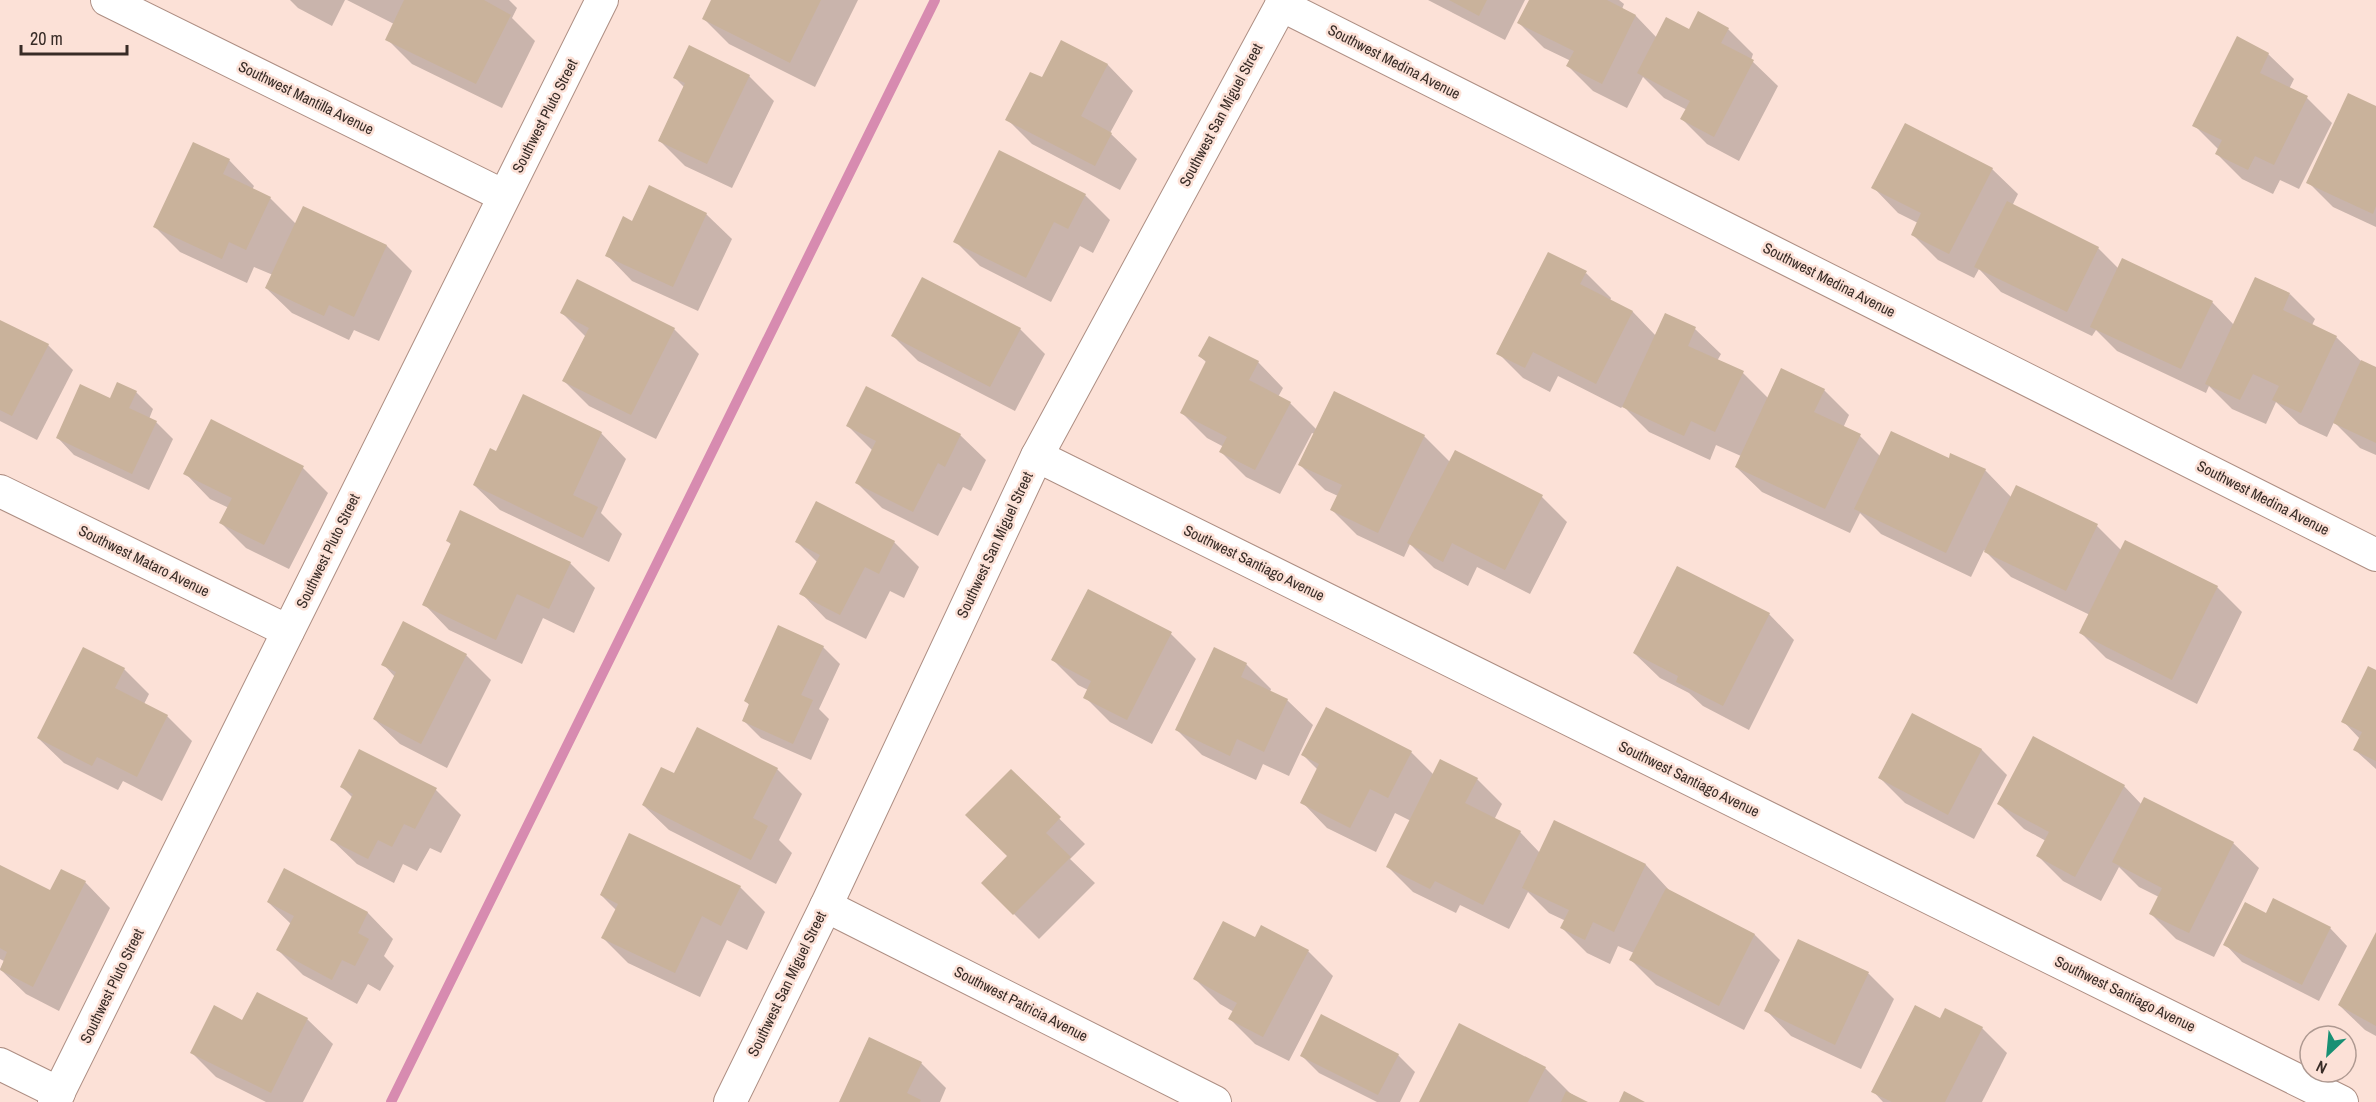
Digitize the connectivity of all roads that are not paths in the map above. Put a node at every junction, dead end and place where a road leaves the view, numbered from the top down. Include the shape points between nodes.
1 (107, 0) edge
2 (602, 0) edge
3 (1282, 3) edge
4 (504, 196) junction
5 (1037, 456) junction
6 (0, 491) edge
7 (2376, 555) edge
8 (288, 631) junction
9 (825, 906) junction
10 (0, 1064) edge
11 (57, 1097) edge
12 (730, 1102) edge
13 (1215, 1102) edge
14 (2342, 1102) edge

1 - 4 street, Southwest Mantilla Avenue
2 - 4 street, Southwest Pluto Street
3 - 5 street, Southwest San Miguel Street
3 - 7 street, Southwest Medina Avenue
4 - 8 street, Southwest Pluto Street
5 - 9 street, Southwest San Miguel Street
5 - 14 street, Southwest Santiago Avenue
6 - 8 street, Southwest Mataro Avenue
8 - 11 street, Southwest Pluto Street
9 - 12 street, Southwest San Miguel Street
9 - 13 street, Southwest Patricia Avenue
10 - 11 street

